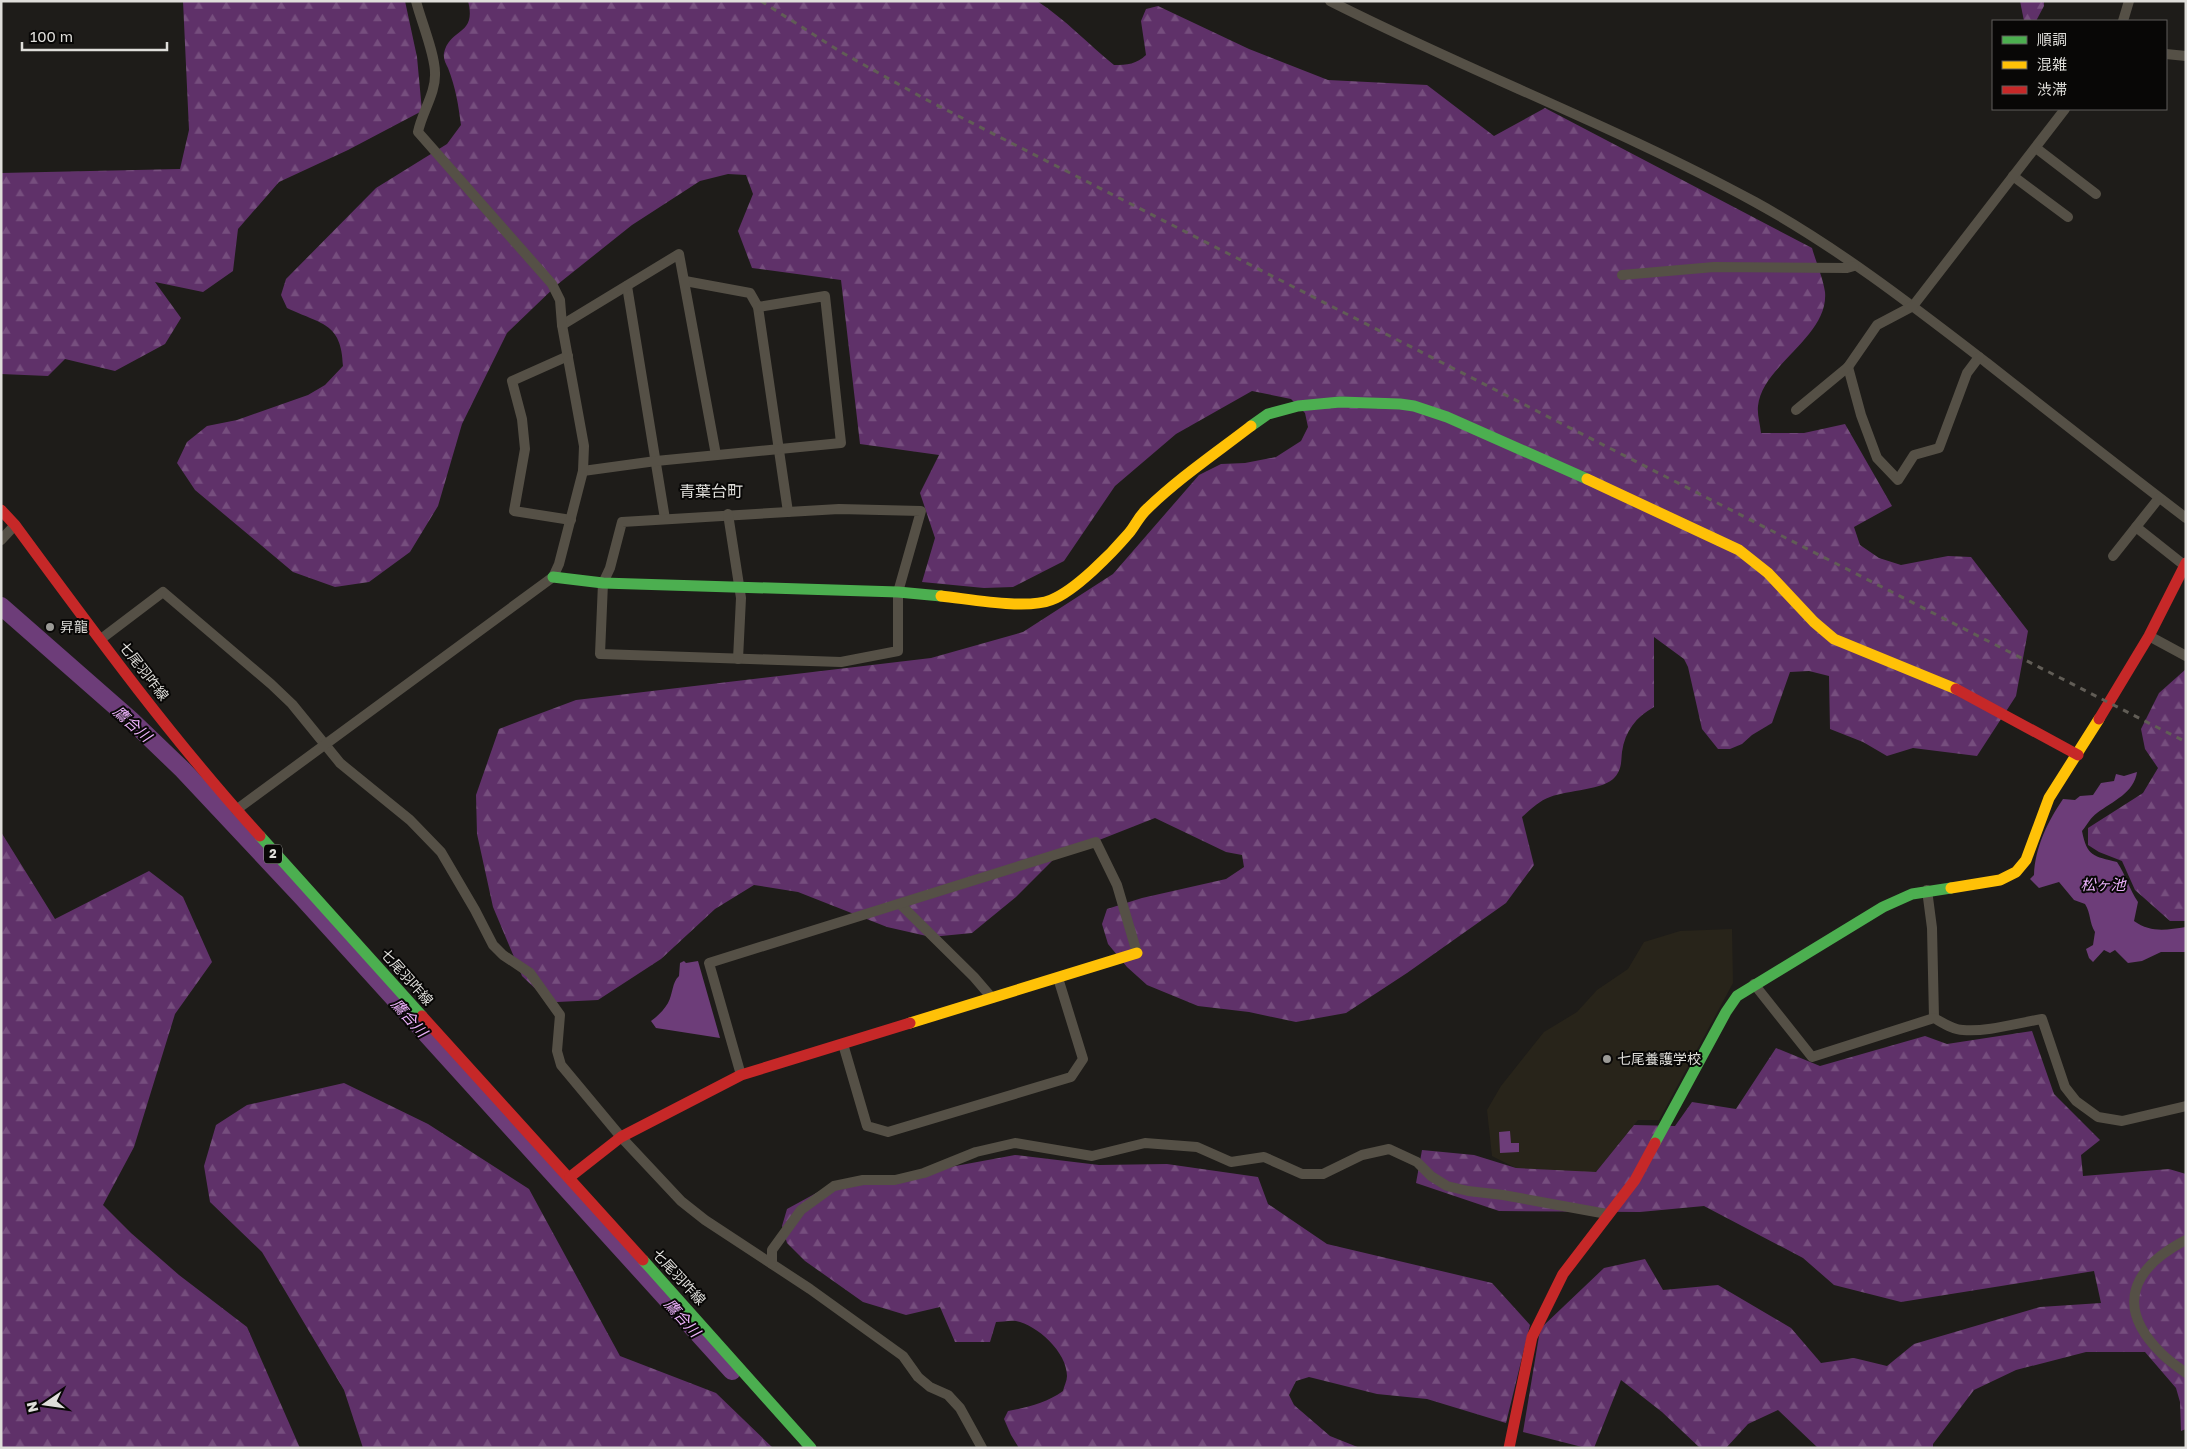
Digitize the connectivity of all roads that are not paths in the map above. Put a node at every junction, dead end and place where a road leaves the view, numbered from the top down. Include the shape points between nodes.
1 (416, 1) edge
2 (1330, 1) edge
3 (2129, 1) edge
4 (2123, 20) edge
5 (2167, 54) edge
6 (2186, 56) edge
7 (2065, 110) edge
8 (2036, 148) junction
9 (2013, 176) junction
10 (2096, 194) dead end
11 (2068, 217) dead end
12 (1854, 266) junction
13 (1622, 274) dead end
14 (685, 281) junction
15 (627, 286) junction
16 (1912, 306) junction
17 (758, 307) junction
18 (562, 325) junction
19 (568, 356) junction
20 (1978, 357) junction
21 (1848, 367) junction
22 (1796, 410) dead end
23 (778, 449) junction
24 (716, 455) junction
25 (656, 461) junction
26 (583, 471) junction
27 (2159, 498) junction
28 (1, 510) edge
29 (788, 512) junction
30 (728, 514) junction
31 (2186, 518) edge
32 (665, 519) junction
33 (571, 520) junction
34 (15, 525) junction
35 (2136, 527) junction
36 (1, 540) edge
37 (2113, 556) dead end
38 (2185, 564) edge
39 (553, 577) junction
40 (604, 583) junction
41 (740, 587) junction
42 (898, 592) junction
43 (2149, 636) junction
44 (101, 639) junction
45 (2186, 656) edge
46 (738, 659) junction
47 (324, 744) junction
48 (2078, 755) junction
49 (236, 810) junction
50 (1927, 890) junction
51 (900, 904) junction
52 (1137, 953) joint
53 (1058, 978) junction
54 (1754, 984) junction
55 (992, 998) junction
56 (1934, 1018) junction
57 (843, 1044) junction
58 (741, 1076) junction
59 (2186, 1106) edge
60 (621, 1137) junction
61 (570, 1177) junction
62 (1608, 1214) junction
63 (2186, 1240) edge
64 (772, 1264) junction
65 (2186, 1373) edge
66 (811, 1448) edge
67 (982, 1448) edge
68 (1510, 1448) edge

1 - 18 street via 435,72 432,93 421,116 418,132 552,284 560,300
2 - 12 street via 1398,36 1659,154 1755,202 1835,250
3 - 4 street
5 - 6 street
7 - 8 street
8 - 9 street
8 - 10 street
9 - 11 street
9 - 16 street
12 - 13 street via 1714,266
12 - 16 street
14 - 15 street via 678,254
14 - 17 street via 750,293
14 - 24 street
15 - 18 street
15 - 25 street
16 - 20 street
16 - 21 street via 1877,325
17 - 23 street
17 - 23 street via 825,296 841,442
18 - 19 street
19 - 26 street via 584,446
19 - 33 street via 512,381 522,419 525,449 514,511
20 - 21 street via 1968,373 1939,448 1914,455 1898,480 1877,458
20 - 27 street
21 - 22 street
23 - 24 street
23 - 29 street
24 - 25 street
25 - 26 street
25 - 32 street
26 - 33 street
27 - 31 street
27 - 35 street
28 - 34 street, 七尾羽咋線 / 2
29 - 30 street
29 - 42 street via 839,509 921,511
30 - 32 street
30 - 41 street
32 - 40 street via 622,522
33 - 39 street
34 - 36 street
34 - 44 street, 七尾羽咋線 / 2
35 - 37 street
35 - 38 street
38 - 43 street
39 - 40 street
39 - 47 street
40 - 41 street
40 - 46 street via 600,654
41 - 42 street
41 - 46 street
42 - 46 street via 898,651 841,662
42 - 48 street via 1028,604 1050,600 1099,564 1130,532 1148,506 1170,486 1268,414 1278,409 1314,404 1397,403 1437,414 1532,454 1739,550 1755,560 1822,631 1834,639 1945,683
43 - 45 street
43 - 48 street
44 - 47 street via 163,592 271,684
44 - 49 street, 七尾羽咋線 / 2
47 - 49 street
47 - 60 street via 361,782 410,820 441,852 493,945 502,955 530,973 560,1015 557,1051 560,1065
48 - 50 street via 2049,798 2026,860 2016,872 2000,880
49 - 61 street, 七尾羽咋線 / 2
50 - 54 street via 1882,907
50 - 56 street via 1932,928
51 - 52 street via 1096,842 1117,885
51 - 55 street
51 - 58 street via 709,963
52 - 53 street
53 - 55 street
53 - 57 street via 1083,1058 1072,1077 888,1132 867,1126
54 - 56 street via 1812,1057
54 - 62 street via 1737,996 1726,1012 1635,1180
55 - 57 street
56 - 59 street via 1963,1030 2042,1019 2065,1087 2076,1101 2098,1117 2122,1121
57 - 58 street
58 - 60 street
60 - 61 street
60 - 64 street via 681,1201
61 - 66 street, 七尾羽咋線 / 2
62 - 64 street via 1447,1186 1417,1162 1389,1149 1362,1155 1323,1174 1302,1174 1264,1157 1231,1162 1197,1146 1145,1144 1092,1156 1016,1143 976,1152 924,1173 895,1180 863,1180 834,1186 801,1210 772,1250
62 - 68 street via 1563,1274 1532,1337
63 - 65 street via 2167,1250 2143,1272 2135,1288 2133,1302 2146,1335 2162,1354
64 - 67 street via 903,1356 918,1377 948,1395 960,1408

